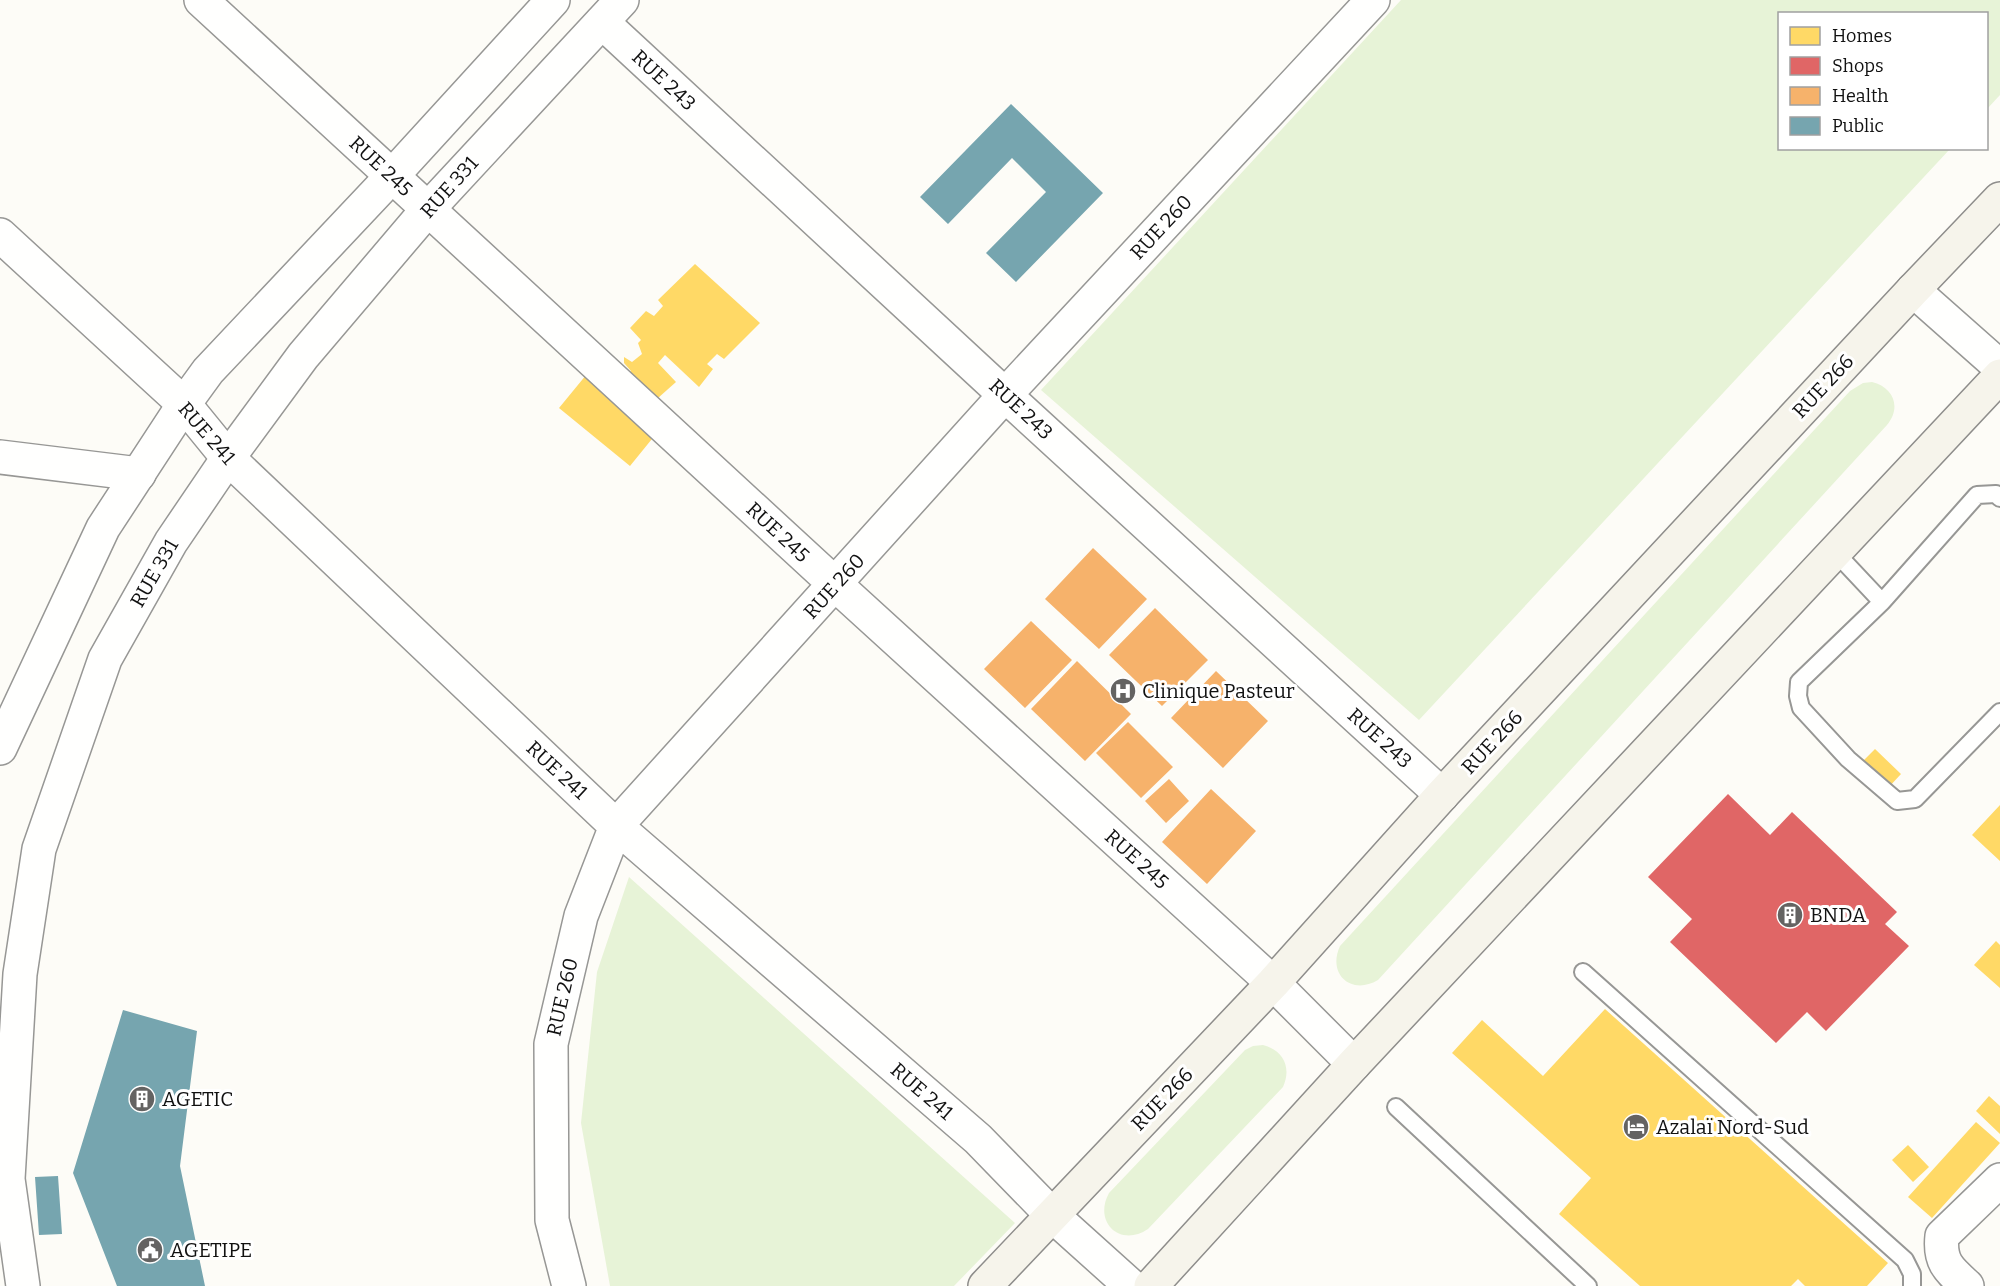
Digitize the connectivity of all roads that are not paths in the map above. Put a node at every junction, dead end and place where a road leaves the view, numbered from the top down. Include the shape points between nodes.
1 (201, 0) edge
2 (553, 0) edge
3 (1373, 0) edge
4 (612, 11) edge
5 (392, 176) junction
6 (2000, 200) edge
7 (428, 209) junction
8 (0, 235) edge
9 (1913, 290) junction
10 (2000, 367) edge
11 (2000, 376) edge
12 (1005, 395) junction
13 (184, 404) junction
14 (0, 456) edge
15 (228, 458) junction
16 (139, 474) junction
17 (2000, 498) edge
18 (1835, 552) junction
19 (835, 584) junction
20 (1882, 602) junction
21 (2000, 711) edge
22 (0, 748) edge
23 (1442, 795) junction
24 (616, 826) junction
25 (1583, 972) dead end
26 (1273, 983) junction
27 (1354, 1064) junction
28 (1396, 1107) dead end
29 (4, 1178) edge
30 (2000, 1180) edge
31 (1052, 1215) junction
32 (23, 1286) edge
33 (569, 1286) edge
34 (985, 1286) edge
35 (1131, 1286) edge
36 (1151, 1286) edge
37 (1588, 1286) edge
38 (1912, 1286) edge
39 (1967, 1286) edge

1 - 5 street, RUE 245
2 - 5 street
3 - 12 street, RUE 260
4 - 7 street, RUE 331
4 - 12 street, RUE 243
5 - 7 street, RUE 245
5 - 13 street via 208,371
6 - 9 main road, RUE 266
7 - 15 street, RUE 331 via 303,356
7 - 19 street, RUE 245
8 - 13 street, RUE 241
9 - 10 street
9 - 23 main road, RUE 266
11 - 18 main road
12 - 19 street, RUE 260
12 - 23 street, RUE 243
13 - 15 street, RUE 241
13 - 16 street
14 - 16 street
15 - 24 street, RUE 241
15 - 29 street, RUE 331 via 171,542 105,659 39,849 20,974
16 - 22 street via 103,528
17 - 20 lane via 1996,494 1977,495
18 - 20 lane
18 - 27 main road
19 - 24 street, RUE 260
19 - 26 street, RUE 245
20 - 21 lane via 1799,682 1801,708 1848,759 1897,801 1915,799
23 - 26 main road, RUE 266
24 - 31 street, RUE 241 via 978,1139
24 - 33 street, RUE 260 via 581,916 551,1044 552,1220
25 - 38 lane via 1905,1260 1912,1274
26 - 27 street, RUE 245
26 - 31 main road, RUE 266
27 - 36 main road
28 - 37 lane
29 - 32 street, RUE 331
30 - 39 street via 1942,1236 1947,1268
31 - 34 main road, RUE 266
31 - 35 street, RUE 241

